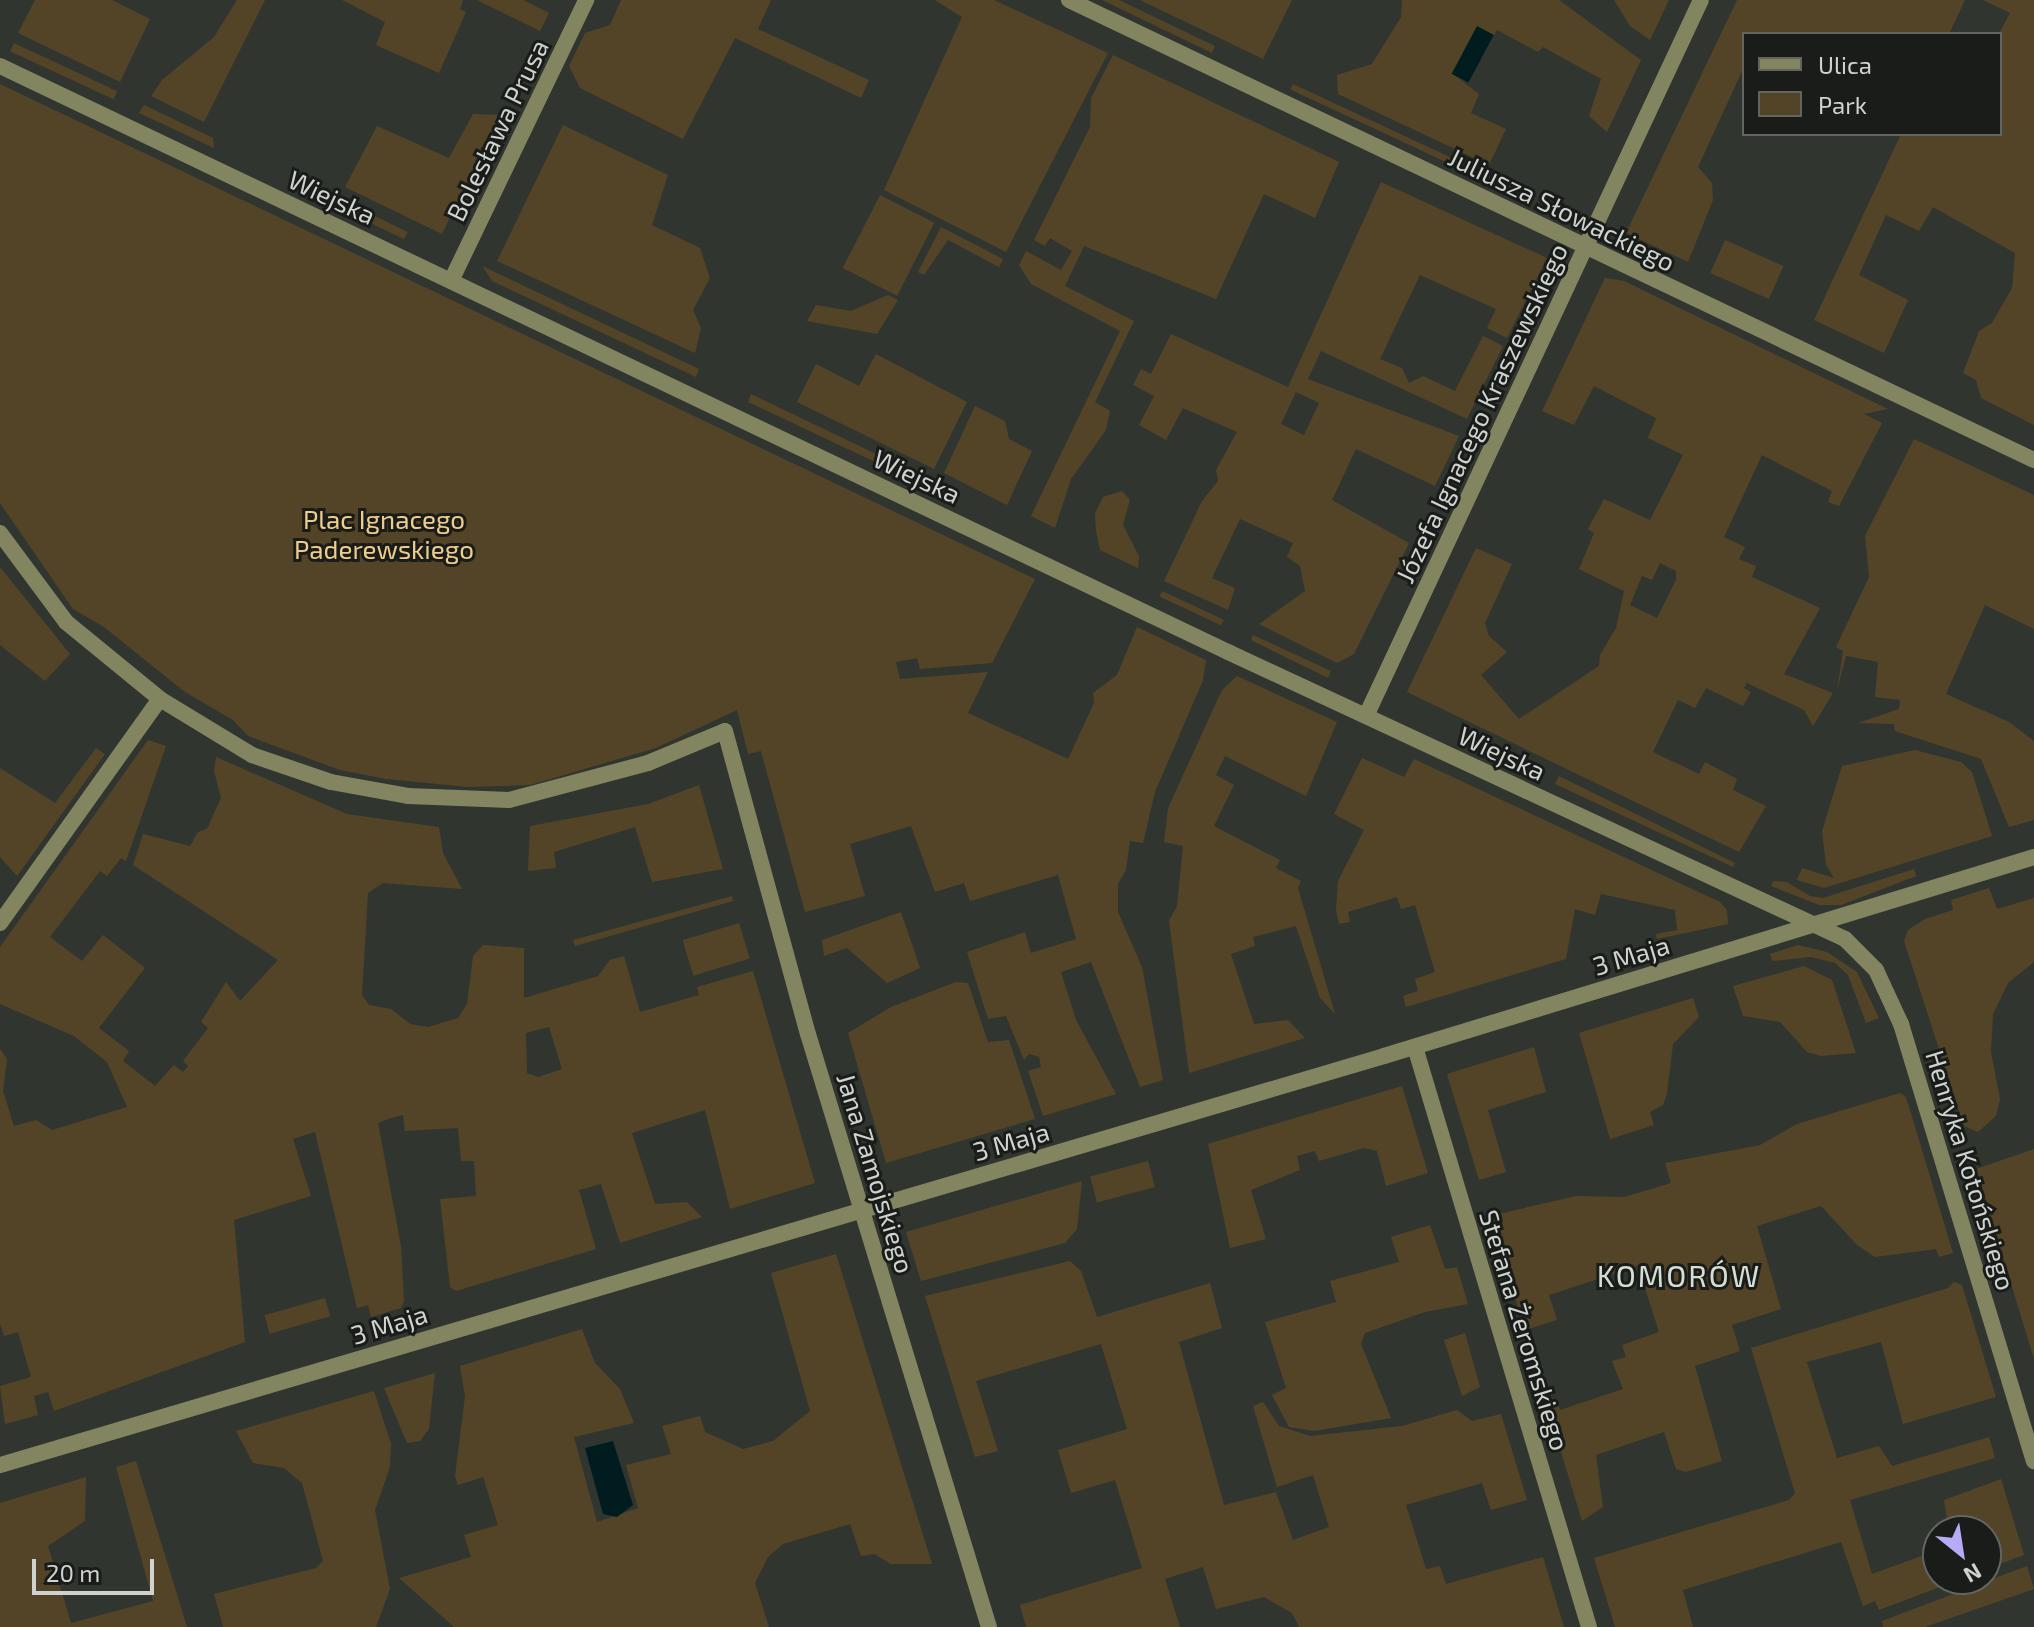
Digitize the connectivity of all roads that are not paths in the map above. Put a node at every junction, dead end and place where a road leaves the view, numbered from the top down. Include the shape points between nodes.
1 (586, 0) edge
2 (1069, 0) edge
3 (1701, 0) edge
4 (0, 66) edge
5 (1586, 247) junction
6 (451, 281) junction
7 (2034, 460) edge
8 (0, 533) edge
9 (160, 699) junction
10 (1366, 716) junction
11 (2034, 857) edge
12 (0, 923) edge
13 (1816, 925) junction
14 (1415, 1047) junction
15 (861, 1209) junction
16 (2034, 1461) edge
17 (0, 1465) edge
18 (989, 1627) edge
19 (1589, 1627) edge

1 - 6 street, Bolesława Prusa
2 - 5 street, Juliusza Słowackiego
3 - 5 street, Józefa Ignacego Kraszewskiego
4 - 6 street, Wiejska
5 - 7 street, Juliusza Słowackiego
5 - 10 street, Józefa Ignacego Kraszewskiego
6 - 10 street, Wiejska
8 - 9 street via 66,622
9 - 12 street
9 - 15 street, Jana Zamojskiego via 238,748 301,773 385,793 467,800 527,797 648,763 725,731
10 - 13 street, Wiejska
11 - 13 street, 3 Maja
13 - 14 street, 3 Maja
13 - 16 street, Henryka Kotońskiego via 1863,954 1893,1003
14 - 15 street, 3 Maja
14 - 19 street, Stefana Żeromskiego
15 - 17 street, 3 Maja
15 - 18 street, Jana Zamojskiego

